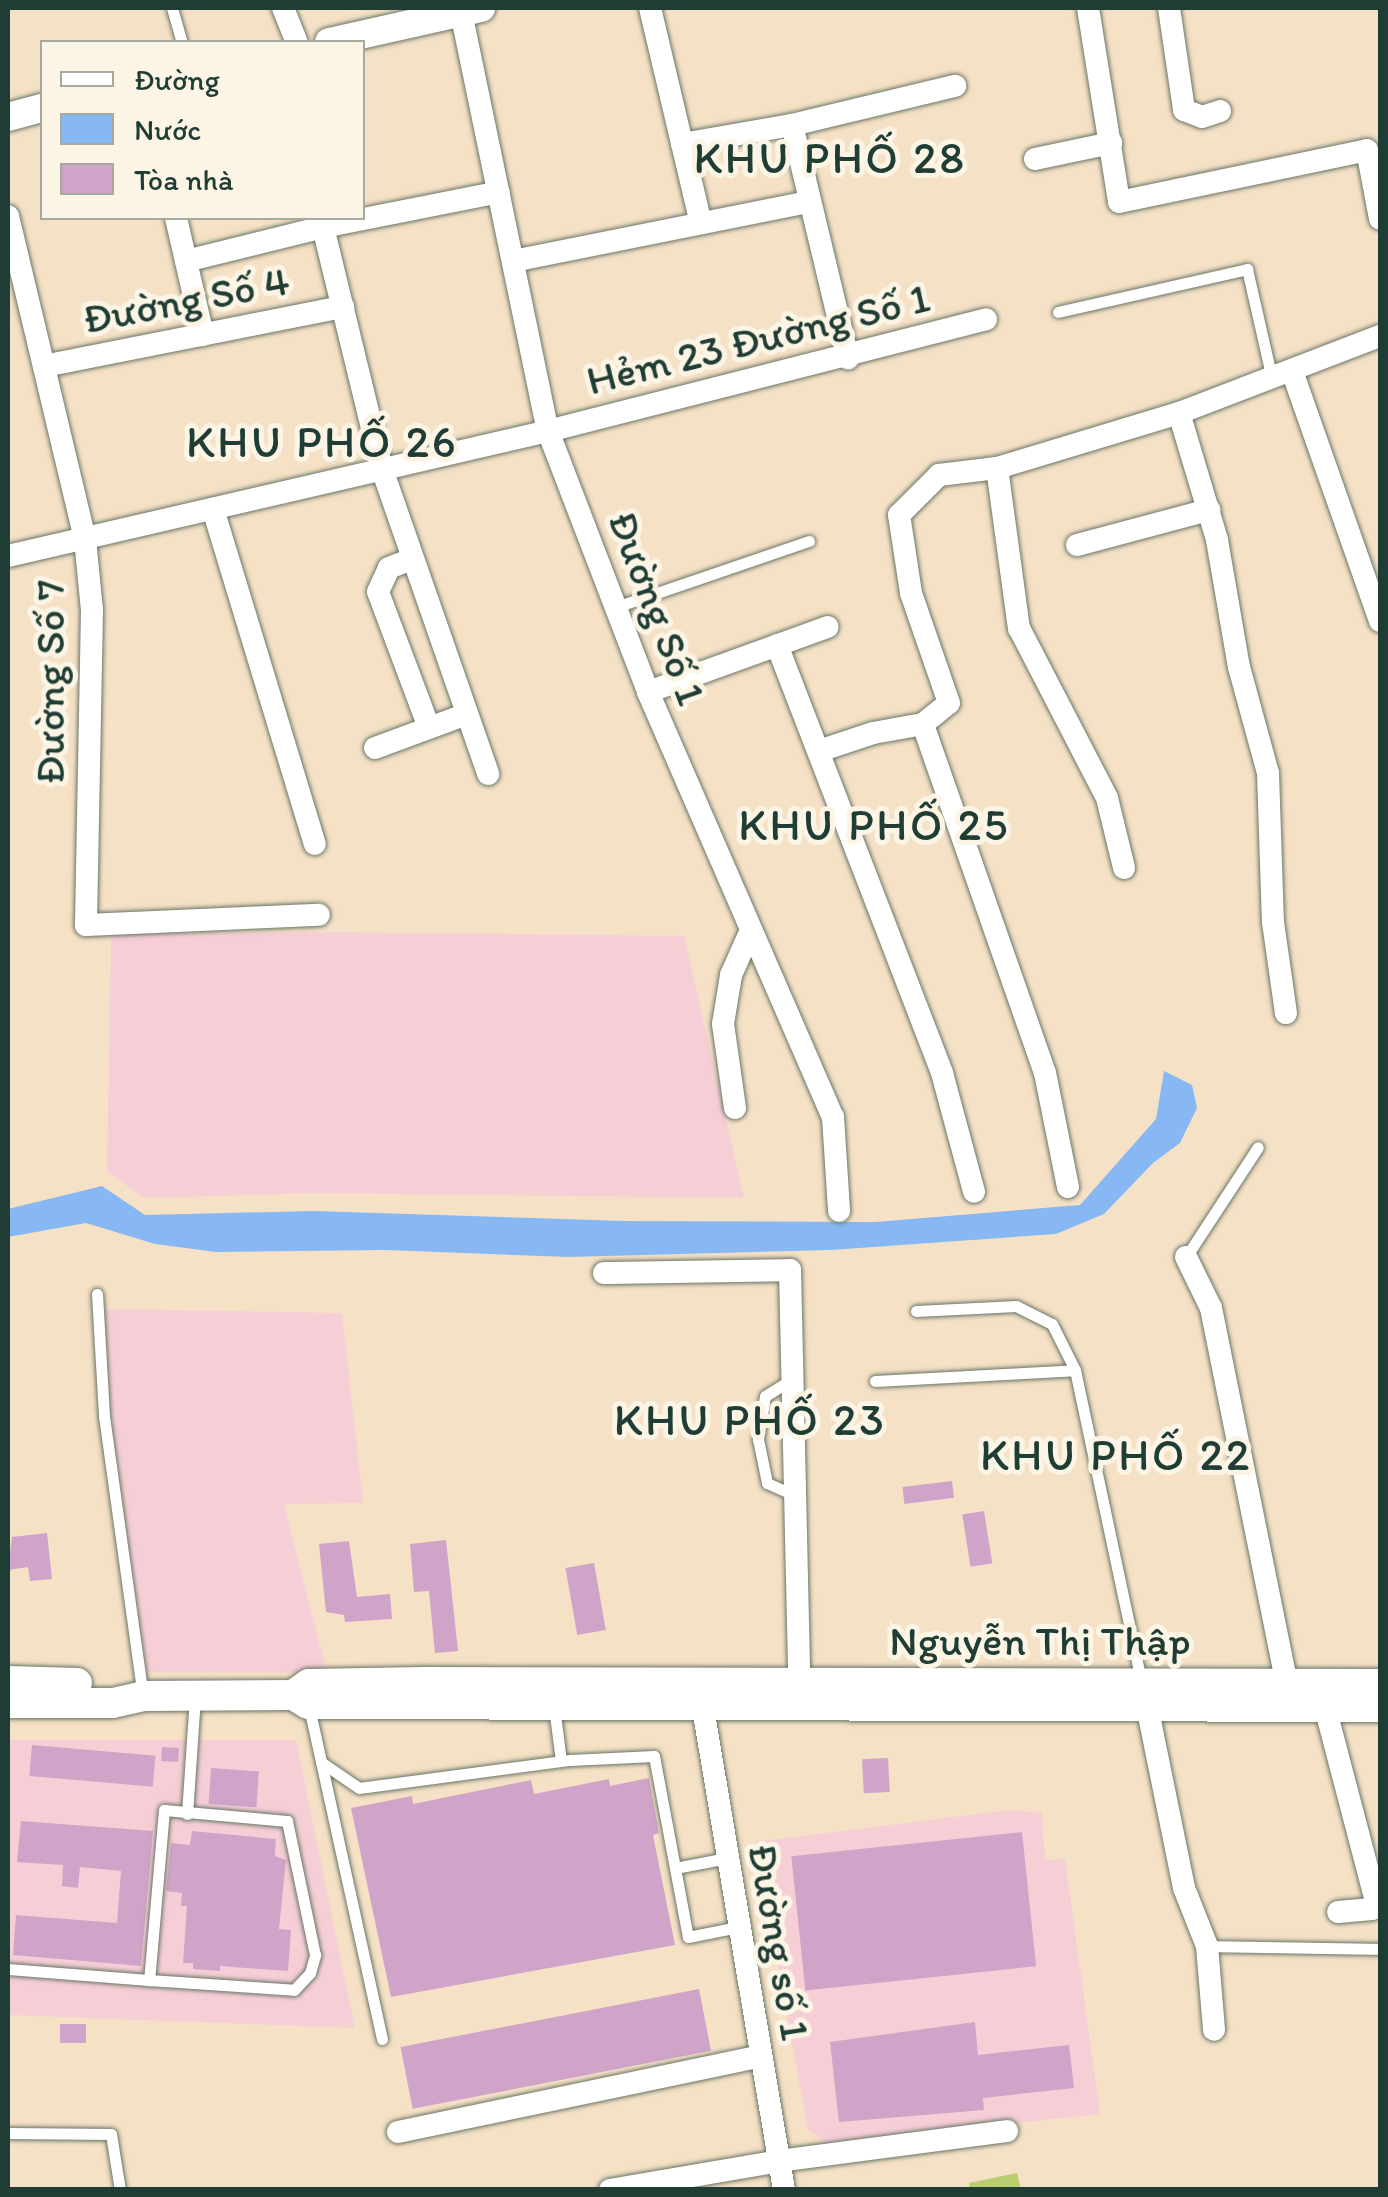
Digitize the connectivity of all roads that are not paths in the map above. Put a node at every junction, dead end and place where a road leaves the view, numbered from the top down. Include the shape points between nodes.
1 (172, 8) edge
2 (283, 8) edge
3 (650, 8) edge
4 (1088, 8) edge
5 (1169, 8) edge
6 (471, 10) edge
7 (181, 40) edge
8 (295, 40) edge
9 (338, 40) edge
10 (956, 86) dead end
11 (40, 108) edge
12 (1220, 111) dead end
13 (8, 116) edge
14 (792, 124) junction
15 (1111, 143) junction
16 (682, 144) junction
17 (1035, 158) dead end
18 (498, 192) junction
19 (808, 202) junction
20 (8, 216) edge
21 (365, 219) edge
22 (1380, 219) edge
23 (176, 220) edge
24 (358, 220) edge
25 (701, 223) junction
26 (323, 227) junction
27 (186, 260) junction
28 (512, 261) junction
29 (17, 299) edge
30 (343, 307) junction
31 (1058, 312) dead end
32 (986, 319) dead end
33 (204, 335) junction
34 (1380, 336) edge
35 (848, 358) junction
36 (44, 366) junction
37 (1282, 376) junction
38 (1180, 412) junction
39 (548, 431) junction
40 (997, 468) junction
41 (382, 469) junction
42 (212, 509) junction
43 (1208, 510) junction
44 (85, 539) junction
45 (809, 542) dead end
46 (1077, 545) dead end
47 (8, 556) edge
48 (412, 559) junction
49 (616, 607) junction
50 (1380, 621) edge
51 (828, 627) dead end
52 (777, 646) junction
53 (648, 692) junction
54 (467, 714) junction
55 (923, 724) junction
56 (429, 728) junction
57 (375, 748) dead end
58 (819, 751) junction
59 (488, 774) dead end
60 (316, 844) dead end
61 (1124, 868) dead end
62 (319, 916) dead end
63 (752, 930) junction
64 (1286, 1013) dead end
65 (735, 1108) dead end
66 (1258, 1147) dead end
67 (1068, 1187) dead end
68 (974, 1192) dead end
69 (838, 1210) dead end
70 (1186, 1257) joint
71 (604, 1273) dead end
72 (97, 1294) dead end
73 (916, 1312) dead end
74 (1075, 1370) junction
75 (794, 1378) junction
76 (875, 1381) dead end
77 (796, 1496) junction
78 (8, 1681) edge
79 (1288, 1684) junction
80 (1380, 1684) edge
81 (1145, 1695) junction
82 (143, 1696) junction
83 (195, 1696) junction
84 (700, 1696) junction
85 (800, 1696) junction
86 (300, 1700) junction
87 (8, 1703) edge
88 (554, 1707) junction
89 (1325, 1707) junction
90 (1380, 1707) edge
91 (560, 1761) junction
92 (321, 1762) junction
93 (187, 1814) junction
94 (727, 1858) junction
95 (675, 1868) junction
96 (1338, 1912) dead end
97 (738, 1926) junction
98 (1207, 1946) junction
99 (1380, 1949) edge
100 (8, 1969) edge
101 (149, 1980) junction
102 (1214, 2030) dead end
103 (382, 2039) dead end
104 (761, 2056) junction
105 (1007, 2131) dead end
106 (398, 2132) dead end
107 (8, 2133) edge
108 (779, 2161) junction
109 (616, 2189) edge
110 (120, 2190) edge
111 (784, 2190) edge

1 - 7 lane
2 - 8 street
3 - 16 street
4 - 15 street
5 - 12 street via 1184,110 1202,117
6 - 9 street
6 - 18 street, Đường Số 1
10 - 14 street
11 - 13 street
14 - 16 street
14 - 19 street
15 - 17 street
15 - 22 street via 1119,202 1368,150
16 - 25 street
18 - 21 street
18 - 28 street, Đường Số 1
19 - 25 street
19 - 35 street
20 - 29 street, Đường Số 7
23 - 27 street
24 - 26 street
25 - 28 street
26 - 27 street
26 - 30 street
27 - 33 street
28 - 39 street, Đường Số 1
29 - 36 street, Đường Số 7
30 - 33 street, Đường Số 4
30 - 41 street
31 - 37 lane via 1246,269
32 - 35 street, Hẻm 23 Đường Số 1
33 - 36 street, Đường Số 4
34 - 37 street
35 - 39 street, Hẻm 23 Đường Số 1
36 - 44 street, Đường Số 7
37 - 38 street
37 - 50 street
38 - 40 street
38 - 43 street
39 - 41 street, Hẻm 23 Đường Số 1
39 - 49 street, Đường Số 1
40 - 55 street via 938,476 898,515 911,593 949,703
40 - 61 street via 1019,628 1107,798
41 - 42 street, Hẻm 23 Đường Số 1
41 - 48 street
42 - 44 street, Hẻm 23 Đường Số 1
42 - 60 street
43 - 46 street
43 - 64 street via 1238,667 1268,772 1274,922
44 - 47 street, Hẻm 23 Đường Số 1
44 - 62 street, Đường Số 7 via 92,610 86,925
45 - 49 lane
48 - 54 street
48 - 56 street via 389,568 378,592
49 - 53 street, Đường Số 1
51 - 52 street
52 - 53 street
52 - 58 street
53 - 63 street, Đường Số 1
54 - 56 street
54 - 59 street
55 - 58 street
55 - 67 street via 1044,1074
56 - 57 street
58 - 68 street via 942,1073
63 - 65 street via 731,975 723,1024
63 - 69 street, Đường Số 1 via 833,1117
66 - 70 lane
70 - 79 street via 1211,1308
71 - 75 street via 790,1270
72 - 82 lane via 104,1416
73 - 74 lane via 1016,1306 1052,1324
74 - 76 lane
74 - 81 lane
75 - 77 street
75 - 77 lane via 765,1396 758,1439 767,1483
77 - 85 street
78 - 82 main road, Nguyễn Thị Thập via 112,1684
79 - 80 main road, Nguyễn Thị Thập
79 - 81 main road, Nguyễn Thị Thập
81 - 85 main road, Nguyễn Thị Thập
81 - 89 main road, Nguyễn Thị Thập
81 - 98 street via 1184,1888
82 - 83 main road, Nguyễn Thị Thập
82 - 87 main road, Nguyễn Thị Thập via 114,1703
83 - 86 main road, Nguyễn Thị Thập
83 - 93 lane
84 - 85 main road, Nguyễn Thị Thập
84 - 86 main road, Nguyễn Thị Thập via 308,1684
84 - 88 main road, Nguyễn Thị Thập
84 - 94 street, Đường số 1
86 - 88 main road, Nguyễn Thị Thập
86 - 92 lane
88 - 91 lane
89 - 90 main road, Nguyễn Thị Thập
89 - 96 street via 1376,1901 1372,1909
91 - 92 lane via 359,1788
91 - 95 lane via 654,1756
92 - 103 lane
93 - 101 lane via 164,1810
93 - 101 lane via 287,1821 316,1955 294,1990
94 - 95 lane
94 - 97 street, Đường số 1
95 - 97 lane via 688,1937
97 - 104 street, Đường số 1
98 - 99 lane
98 - 102 street
100 - 101 lane
104 - 106 street
104 - 108 street, Đường số 1
105 - 108 street
107 - 110 lane via 112,2134
108 - 109 street
108 - 111 street, Đường số 1

